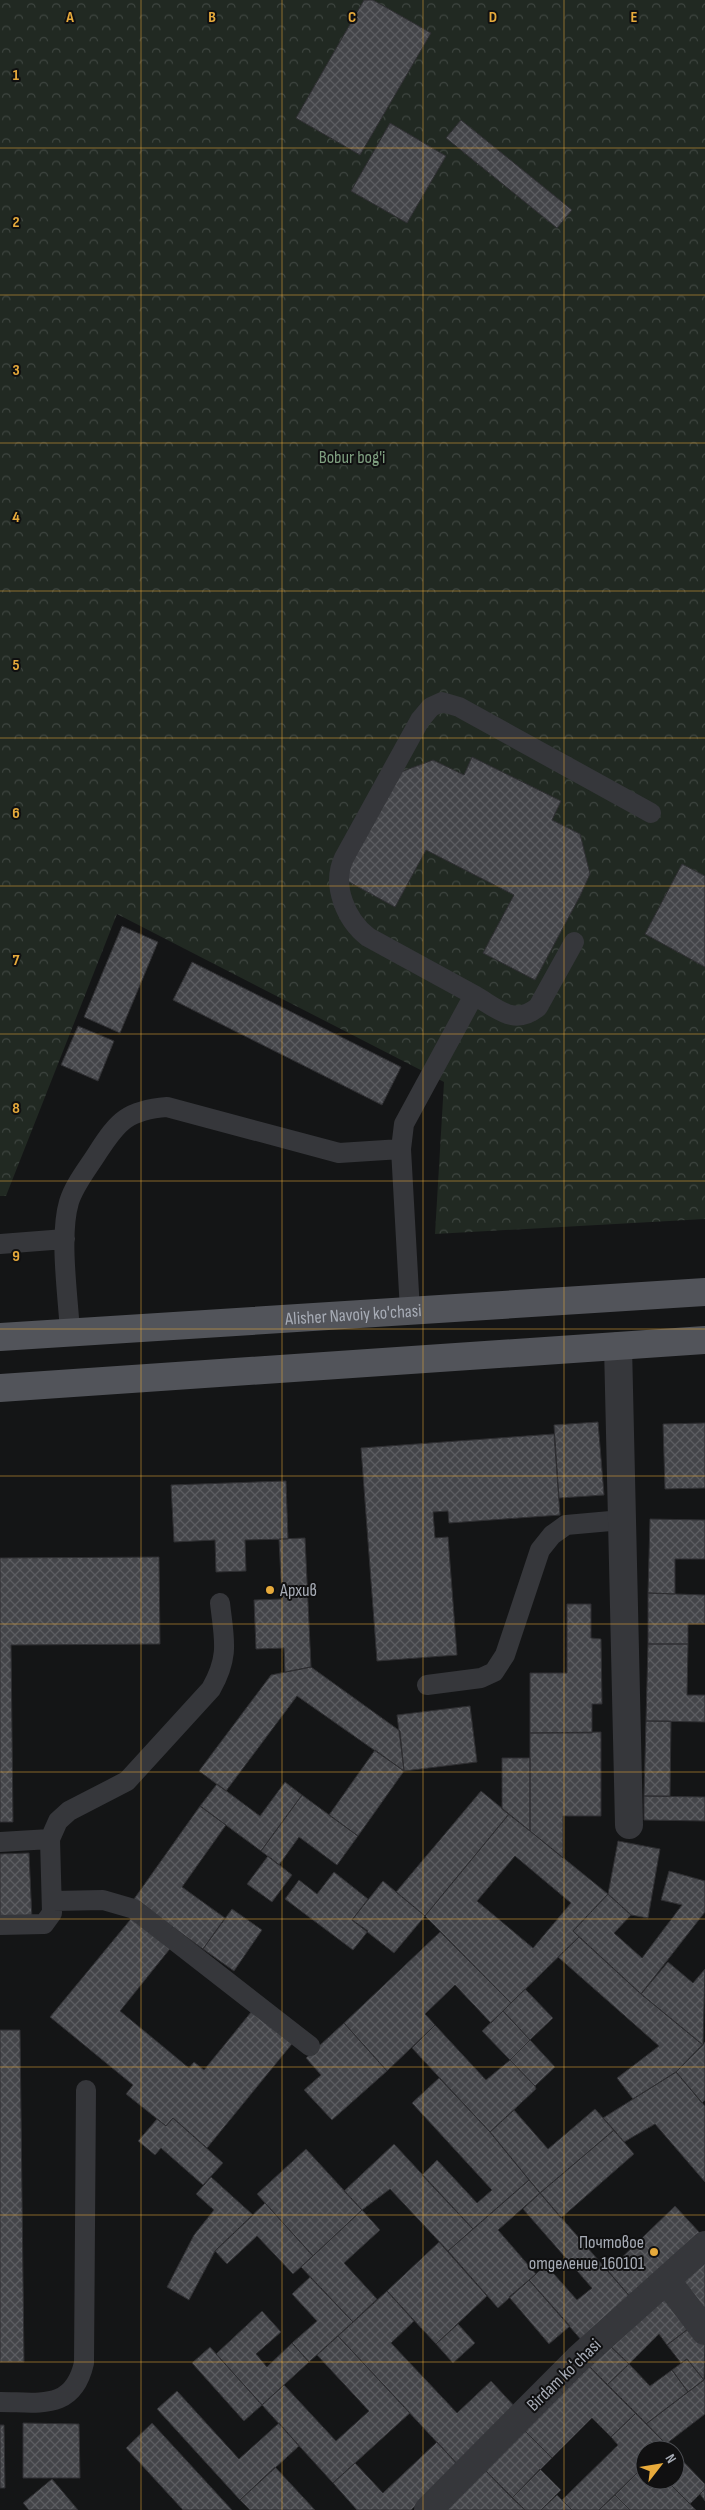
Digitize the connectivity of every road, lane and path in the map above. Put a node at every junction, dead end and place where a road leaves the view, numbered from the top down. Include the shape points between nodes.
1 (651, 813) dead end
2 (574, 942) dead end
3 (474, 995) junction
4 (401, 1149) junction
5 (65, 1239) junction
6 (0, 1244) edge
7 (705, 1292) edge
8 (410, 1311) junction
9 (70, 1332) junction
10 (0, 1337) edge
11 (705, 1340) edge
12 (618, 1346) junction
13 (0, 1388) edge
14 (622, 1520) junction
15 (220, 1603) dead end
16 (427, 1685) dead end
17 (629, 1825) dead end
18 (50, 1839) junction
19 (0, 1842) edge
20 (53, 1901) junction
21 (0, 1925) edge
22 (310, 2046) dead end
23 (86, 2090) dead end
24 (705, 2245) edge
25 (667, 2281) junction
26 (705, 2331) edge
27 (0, 2402) edge
28 (428, 2510) edge

1 - 3 lane via 459,708 442,702 431,707 420,720 344,858 338,880 346,908 358,929
2 - 3 lane via 538,1007 529,1015 520,1018 508,1015
3 - 4 lane via 404,1124
4 - 5 lane via 339,1153 167,1107 146,1108 124,1117 111,1131 78,1184 69,1201
4 - 8 lane
5 - 6 lane
5 - 9 lane
7 - 8 main road, Alisher Navoiy ko'chasi
8 - 9 main road, Alisher Navoiy ko'chasi
9 - 10 main road, Alisher Navoiy ko'chasi
11 - 12 main road
12 - 13 main road
12 - 14 street
14 - 16 lane via 566,1525 552,1535 540,1550 505,1655 494,1672 481,1678
14 - 17 street
15 - 18 lane via 225,1653 221,1672 210,1689 127,1781 69,1810 58,1821
18 - 19 lane
18 - 20 lane
20 - 21 lane via 52,1913 44,1924
20 - 22 lane via 103,1900 134,1908
23 - 27 lane via 84,2363 80,2381 68,2395 48,2402
24 - 25 street, Birdam koʻchasi
25 - 26 street
25 - 28 street, Birdam koʻchasi via 578,2359

